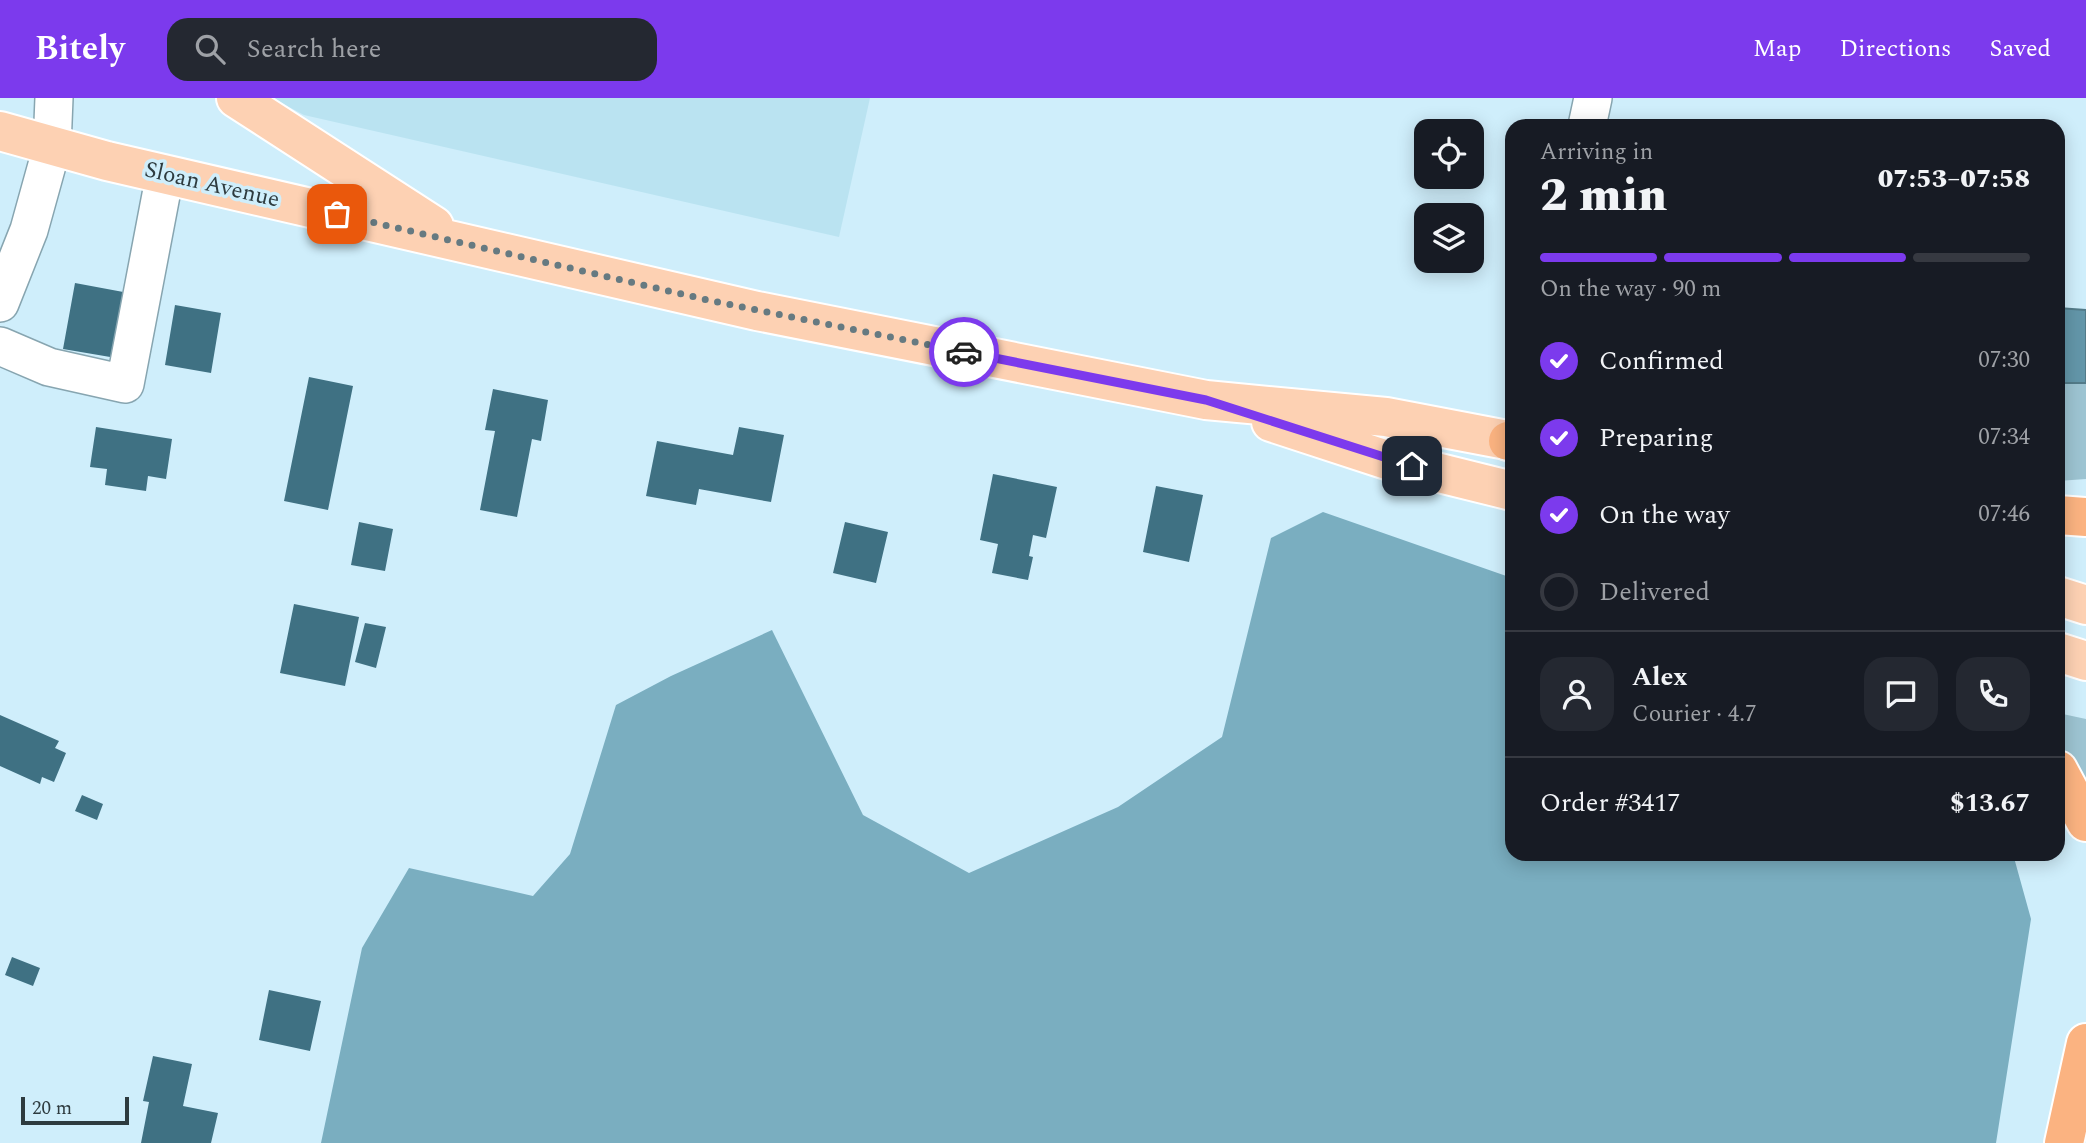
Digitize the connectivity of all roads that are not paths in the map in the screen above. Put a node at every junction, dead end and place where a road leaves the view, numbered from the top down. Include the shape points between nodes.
1 (54, 98) edge
2 (81, 98) edge
3 (236, 98) edge
4 (1593, 98) edge
5 (1588, 119) edge
6 (0, 131) edge
7 (52, 146) junction
8 (165, 174) junction
9 (459, 242) junction
10 (0, 303) edge
11 (0, 346) edge
12 (1206, 400) junction
13 (1505, 440) edge
14 (1505, 489) edge
15 (2065, 516) edge
16 (2086, 517) edge
17 (2065, 598) edge
18 (2086, 605) edge
19 (2065, 654) edge
20 (2086, 661) edge
21 (2065, 783) edge
22 (2086, 822) edge
23 (2086, 1044) edge
24 (2064, 1143) edge

1 - 7 street
2 - 7 street
3 - 9 main road
4 - 5 street
6 - 7 main road, Sloan Avenue
7 - 8 main road, Sloan Avenue
7 - 10 street via 29,230
8 - 9 main road, Sloan Avenue
8 - 11 street via 125,384 49,367
9 - 12 main road, Sloan Avenue via 730,305
12 - 13 main road, Sloan Avenue via 1386,417
12 - 14 main road, Sloan Avenue via 1387,460
15 - 16 highway
17 - 18 main road
19 - 20 main road
21 - 22 highway
23 - 24 highway

